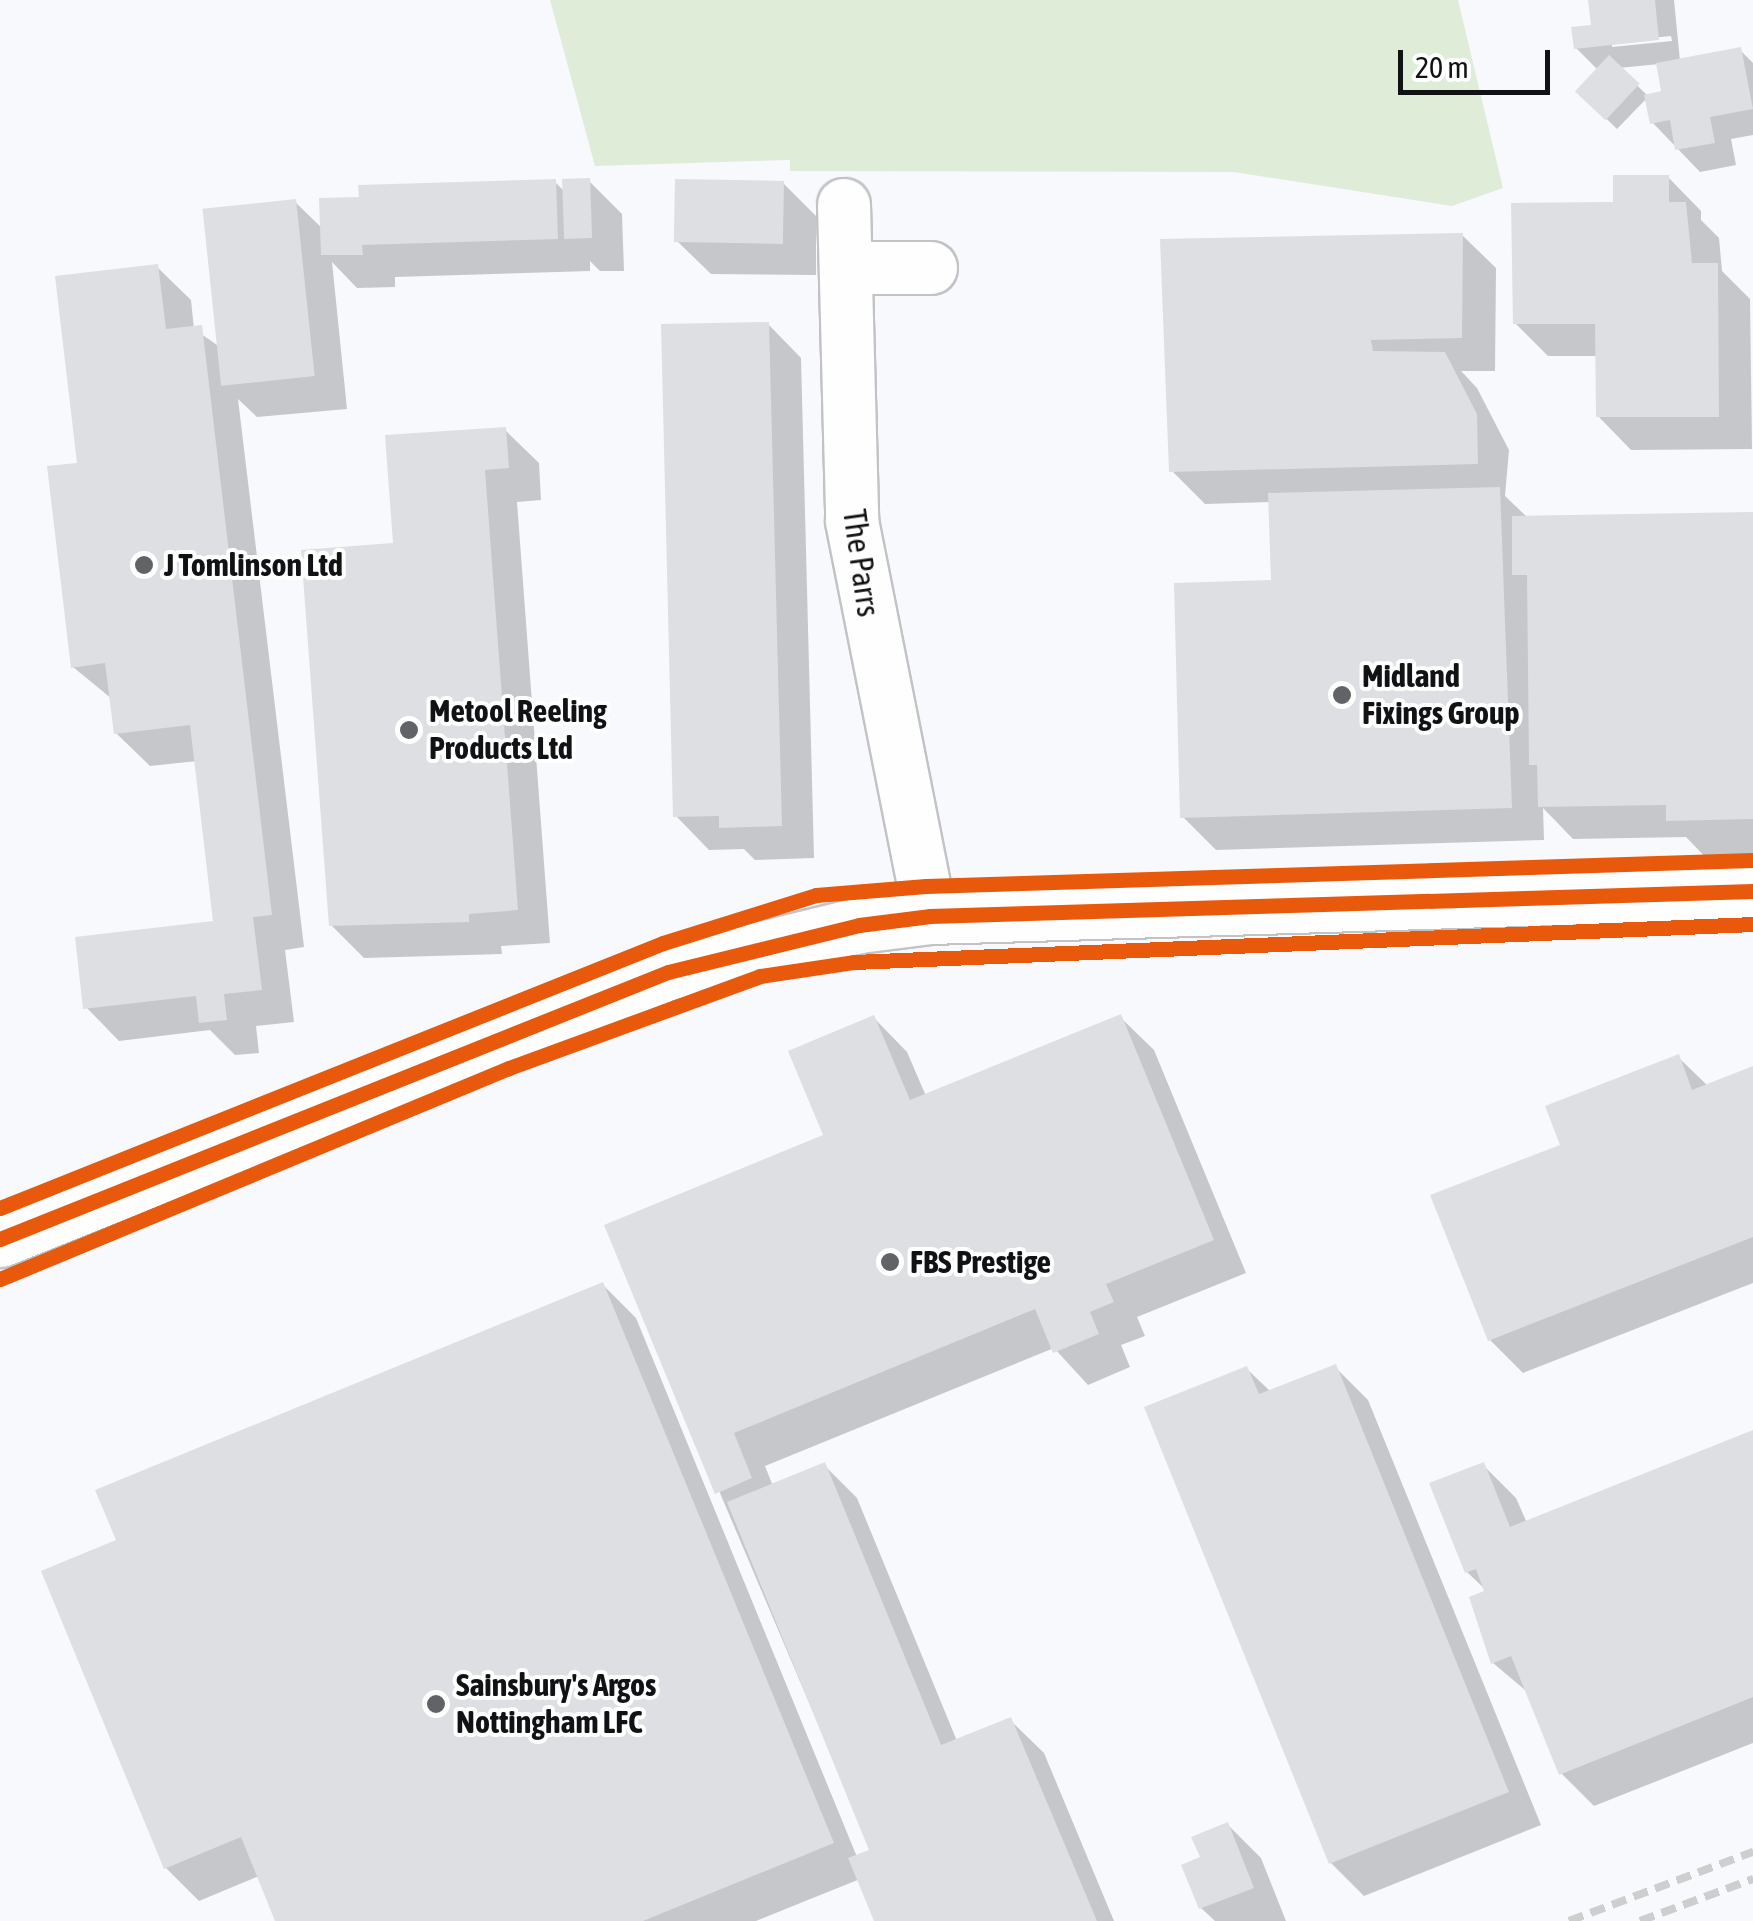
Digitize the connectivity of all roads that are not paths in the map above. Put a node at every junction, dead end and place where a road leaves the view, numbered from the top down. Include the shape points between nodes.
1 (844, 204) dead end
2 (848, 268) junction
3 (931, 268) dead end
4 (1753, 892) edge
5 (930, 916) junction
6 (0, 1239) edge

1 - 2 street, The Parrs
2 - 3 street
2 - 5 street, The Parrs via 852,521
4 - 5 street
5 - 6 street via 844,928 668,972

